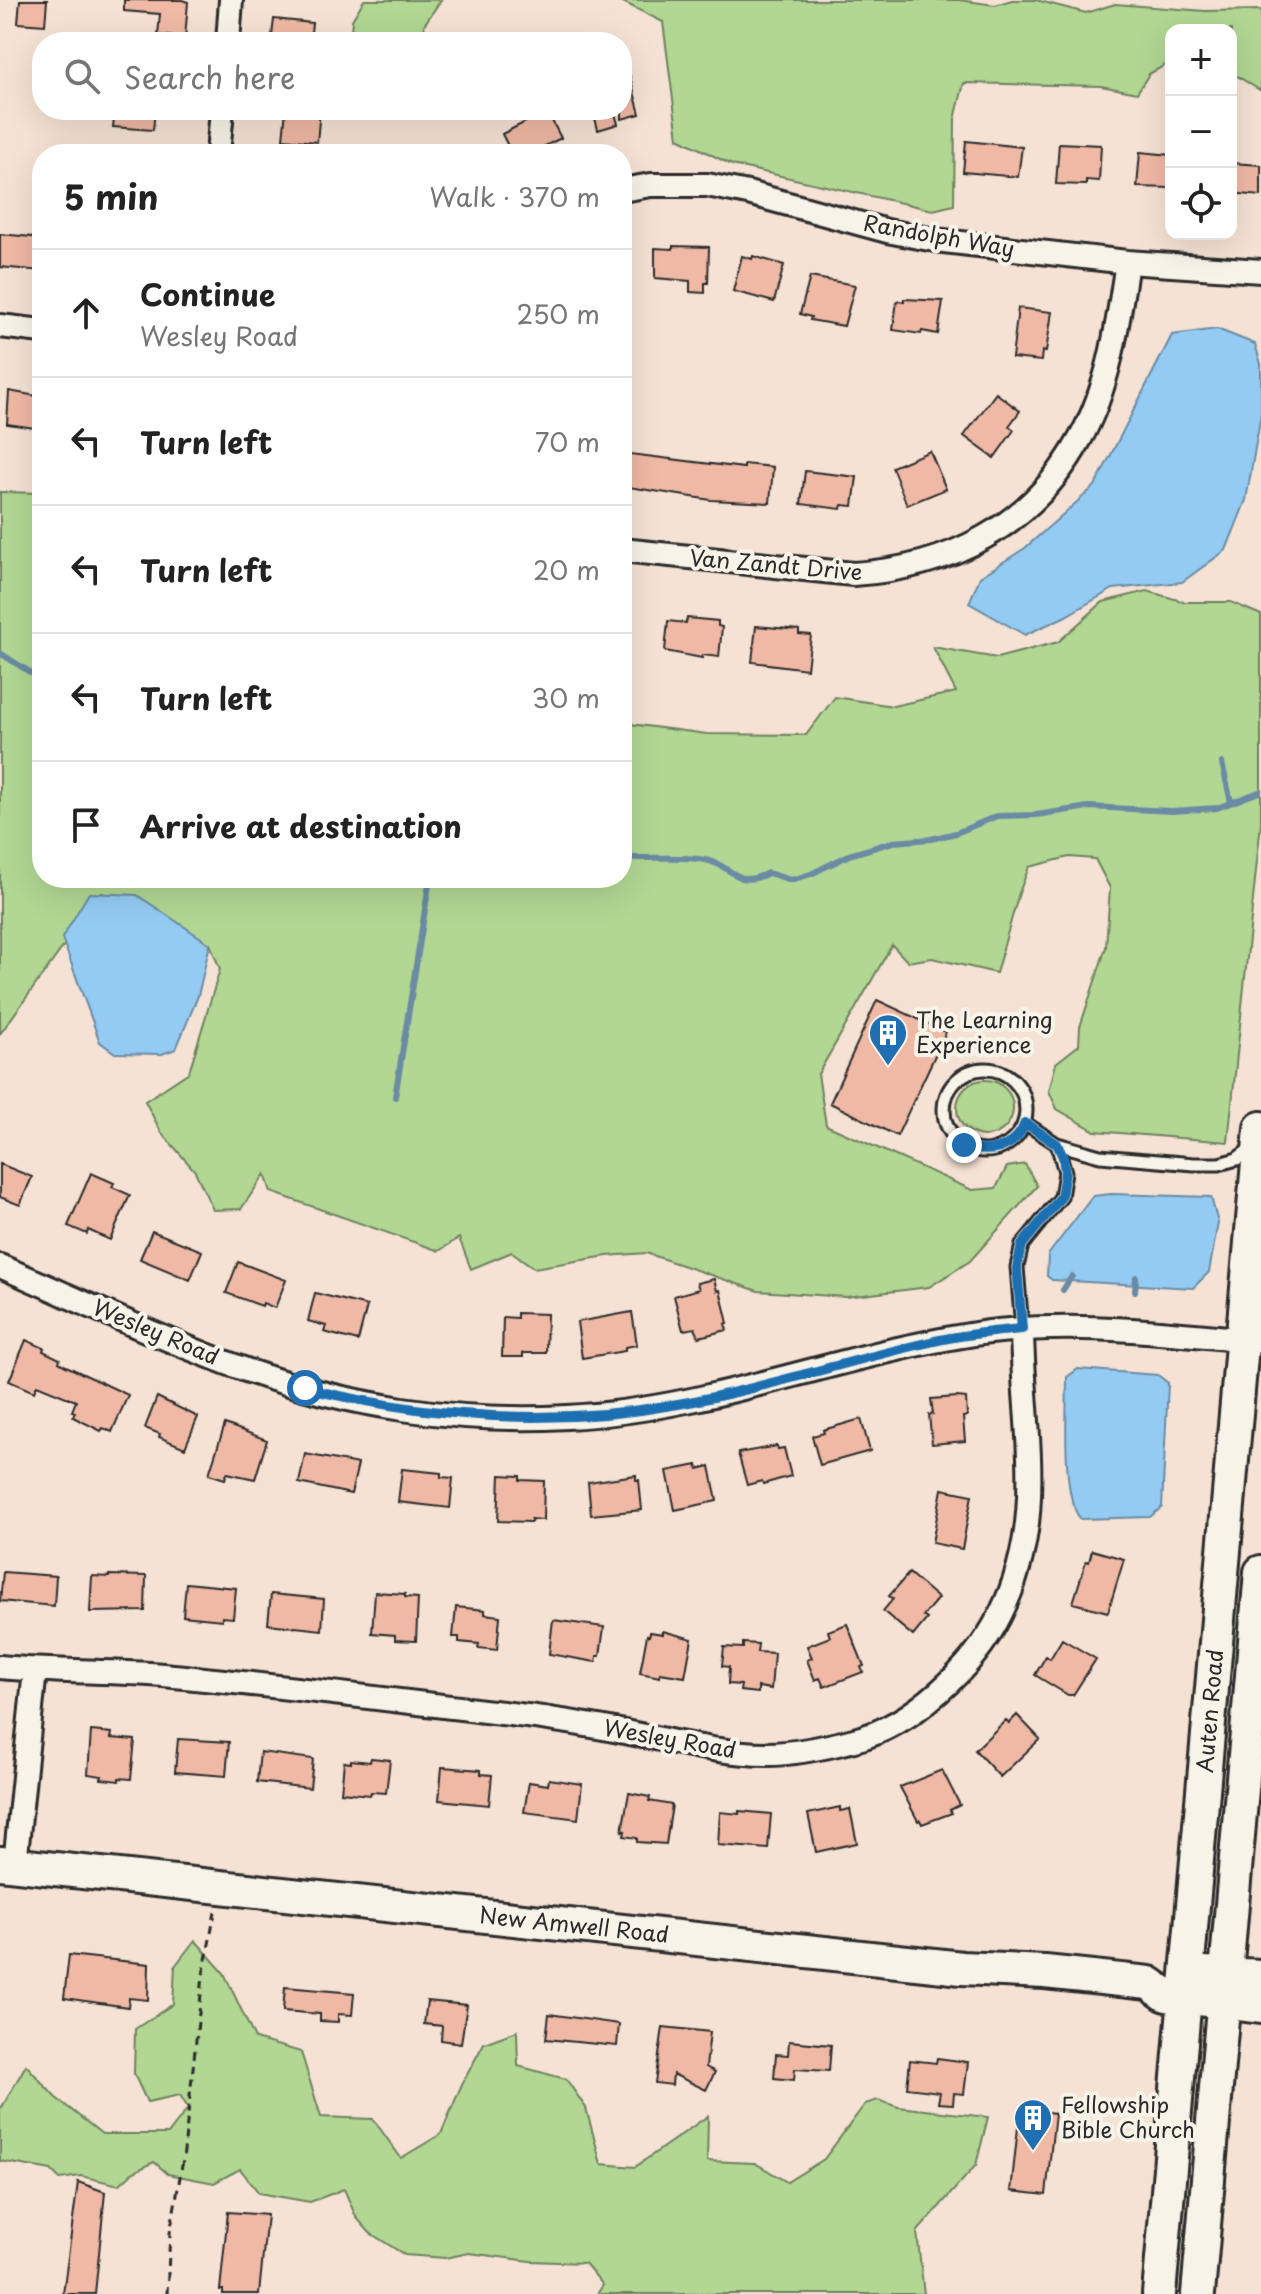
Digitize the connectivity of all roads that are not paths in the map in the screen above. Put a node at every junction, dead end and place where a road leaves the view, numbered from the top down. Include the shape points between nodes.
1 (231, 0) edge
2 (229, 32) edge
3 (221, 120) edge
4 (219, 144) edge
5 (632, 188) edge
6 (1127, 262) junction
7 (1261, 271) edge
8 (0, 326) edge
9 (32, 330) edge
10 (632, 551) edge
11 (1025, 1123) junction
12 (1260, 1134) edge
13 (1057, 1144) junction
14 (0, 1266) edge
15 (1022, 1329) junction
16 (1252, 1340) edge
17 (1261, 1572) edge
18 (0, 1667) edge
19 (35, 1670) junction
20 (8, 1864) edge
21 (1261, 1976) edge
22 (1186, 1985) junction
23 (1224, 1989) junction
24 (1261, 2007) edge
25 (1159, 2294) edge
26 (1198, 2294) edge

1 - 2 street
3 - 4 street
5 - 6 street, Randolph Way via 707,185 899,233
6 - 7 street, Randolph Way
6 - 10 street, Van Zandt Drive via 1114,344 1081,438 1035,498 971,545 932,562 853,574
8 - 9 street
11 - 11 lane via 1022,1089 1003,1072 976,1069 952,1084 946,1097 946,1124 953,1136 977,1151 1004,1147
11 - 13 lane
12 - 13 lane via 1237,1159 1207,1164 1100,1156
12 - 16 street, Auten Road
13 - 15 lane via 1065,1172 1061,1197 1022,1245 1017,1267
14 - 15 street, Wesley Road via 245,1369 305,1388 362,1402 501,1417 607,1414 680,1404 929,1342
15 - 16 street, Wesley Road via 1091,1327
15 - 19 street, Wesley Road via 1031,1492 1016,1580 999,1618 954,1677 896,1723 859,1739 770,1754 727,1752 481,1710 160,1675
16 - 22 street, Auten Road
17 - 23 street, Auten Road
18 - 19 street, Wesley Road
19 - 20 street
20 - 22 street, New Amwell Road via 962,1968 1149,1983 1166,1995
21 - 23 street, New Amwell Road
22 - 23 street, New Amwell Road
22 - 25 street, Auten Road
23 - 24 street, New Amwell Road
23 - 26 street, Auten Road

